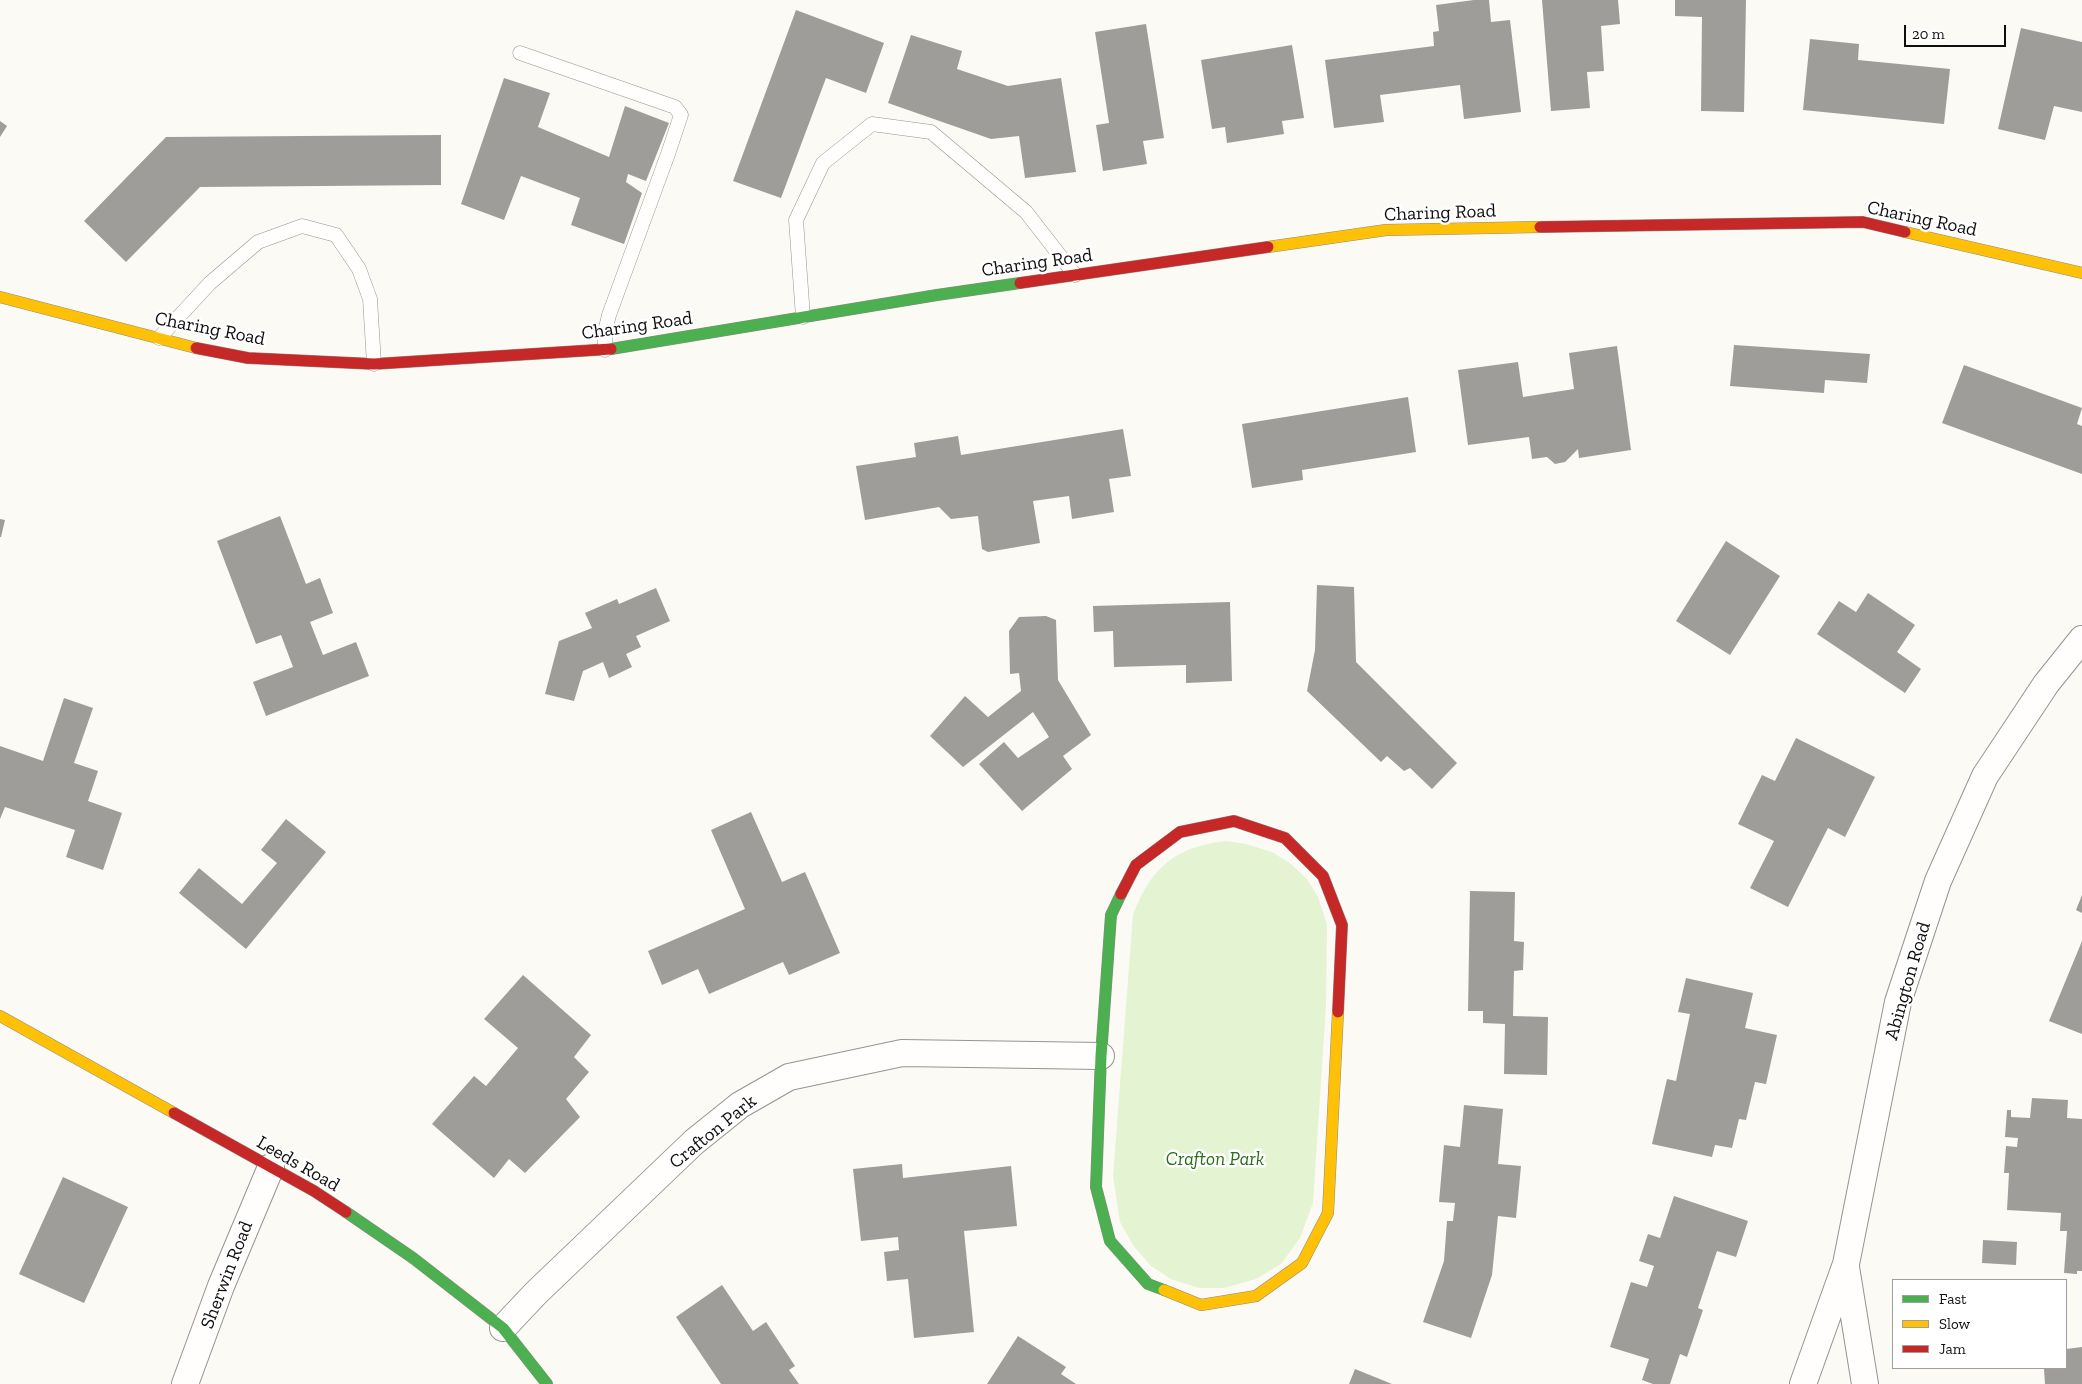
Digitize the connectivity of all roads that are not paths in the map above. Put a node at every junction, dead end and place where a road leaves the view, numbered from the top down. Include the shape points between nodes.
1 (520, 53) dead end
2 (2082, 273) edge
3 (1075, 275) junction
4 (0, 297) edge
5 (803, 317) junction
6 (159, 338) junction
7 (605, 350) junction
8 (374, 364) junction
9 (2082, 639) edge
10 (0, 1016) edge
11 (1101, 1056) junction
12 (271, 1167) junction
13 (1846, 1264) junction
14 (502, 1328) junction
15 (185, 1384) edge
16 (547, 1384) edge
17 (1803, 1384) edge
18 (1865, 1384) edge

1 - 7 lane via 675,107 680,115 610,315 605,332
2 - 3 street, Charing Road via 1863,222 1386,230
3 - 5 street, Charing Road
3 - 5 lane via 1026,212 931,132 872,124 824,162 796,220
4 - 6 street, Charing Road
5 - 7 street, Charing Road
6 - 8 street, Charing Road via 248,358
6 - 8 lane via 210,283 258,242 302,226 336,235 360,269 370,299
7 - 8 street, Charing Road
9 - 13 street, Abington Road via 2046,684 1985,776 1938,881 1898,1002
10 - 12 street, Leeds Road
11 - 11 street via 1111,915 1136,865 1180,832 1234,821 1285,838 1323,876 1342,925 1328,1213 1302,1263 1256,1296 1201,1306 1148,1284 1110,1242 1096,1187
11 - 14 street, Crafton Park via 902,1053 789,1077 740,1105 694,1142
12 - 14 street, Leeds Road via 314,1191 413,1258
12 - 15 street, Sherwin Road via 221,1286
13 - 17 street, Abington Road
13 - 18 street
14 - 16 street, Leeds Road

